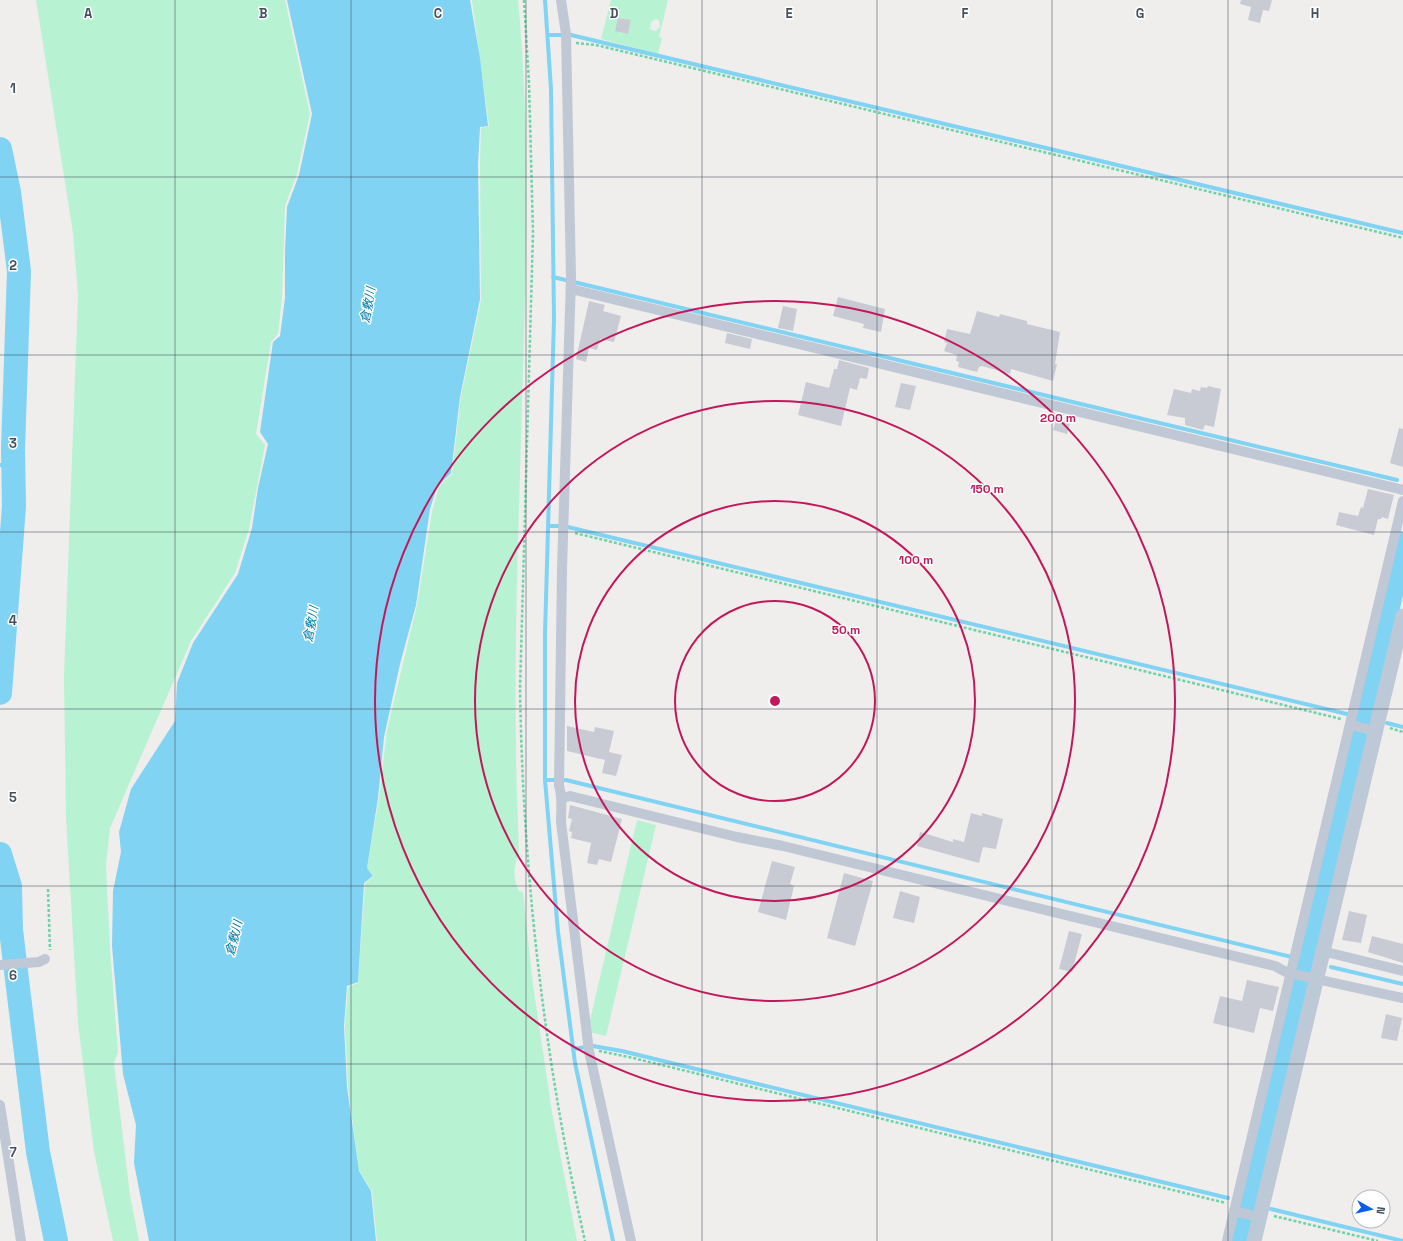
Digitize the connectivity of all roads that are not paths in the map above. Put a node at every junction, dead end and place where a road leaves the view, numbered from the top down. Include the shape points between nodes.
1 (562, 0) edge
2 (571, 284) junction
3 (1403, 490) edge
4 (1403, 501) edge
5 (1403, 616) edge
6 (1352, 724) junction
7 (1370, 730) junction
8 (563, 798) junction
9 (1322, 952) junction
10 (45, 959) road end
11 (0, 965) edge
12 (1294, 966) junction
13 (1403, 971) edge
14 (1311, 978) junction
15 (1403, 998) edge
16 (0, 1105) edge
17 (1236, 1211) junction
18 (1257, 1215) junction
19 (21, 1241) edge
20 (631, 1241) edge
21 (1227, 1241) edge
22 (1254, 1241) edge

1 - 2 street via 566,44
2 - 3 street
2 - 8 street via 559,775
4 - 6 street
5 - 7 street
6 - 7 street
6 - 12 street
7 - 9 street
8 - 12 street via 570,796 783,846 1275,966
8 - 20 street via 561,822 588,1048
9 - 13 street
9 - 14 street
10 - 11 street
12 - 14 street
12 - 17 street
14 - 15 street
14 - 18 street
16 - 19 street
17 - 18 street
17 - 21 street
18 - 22 street

